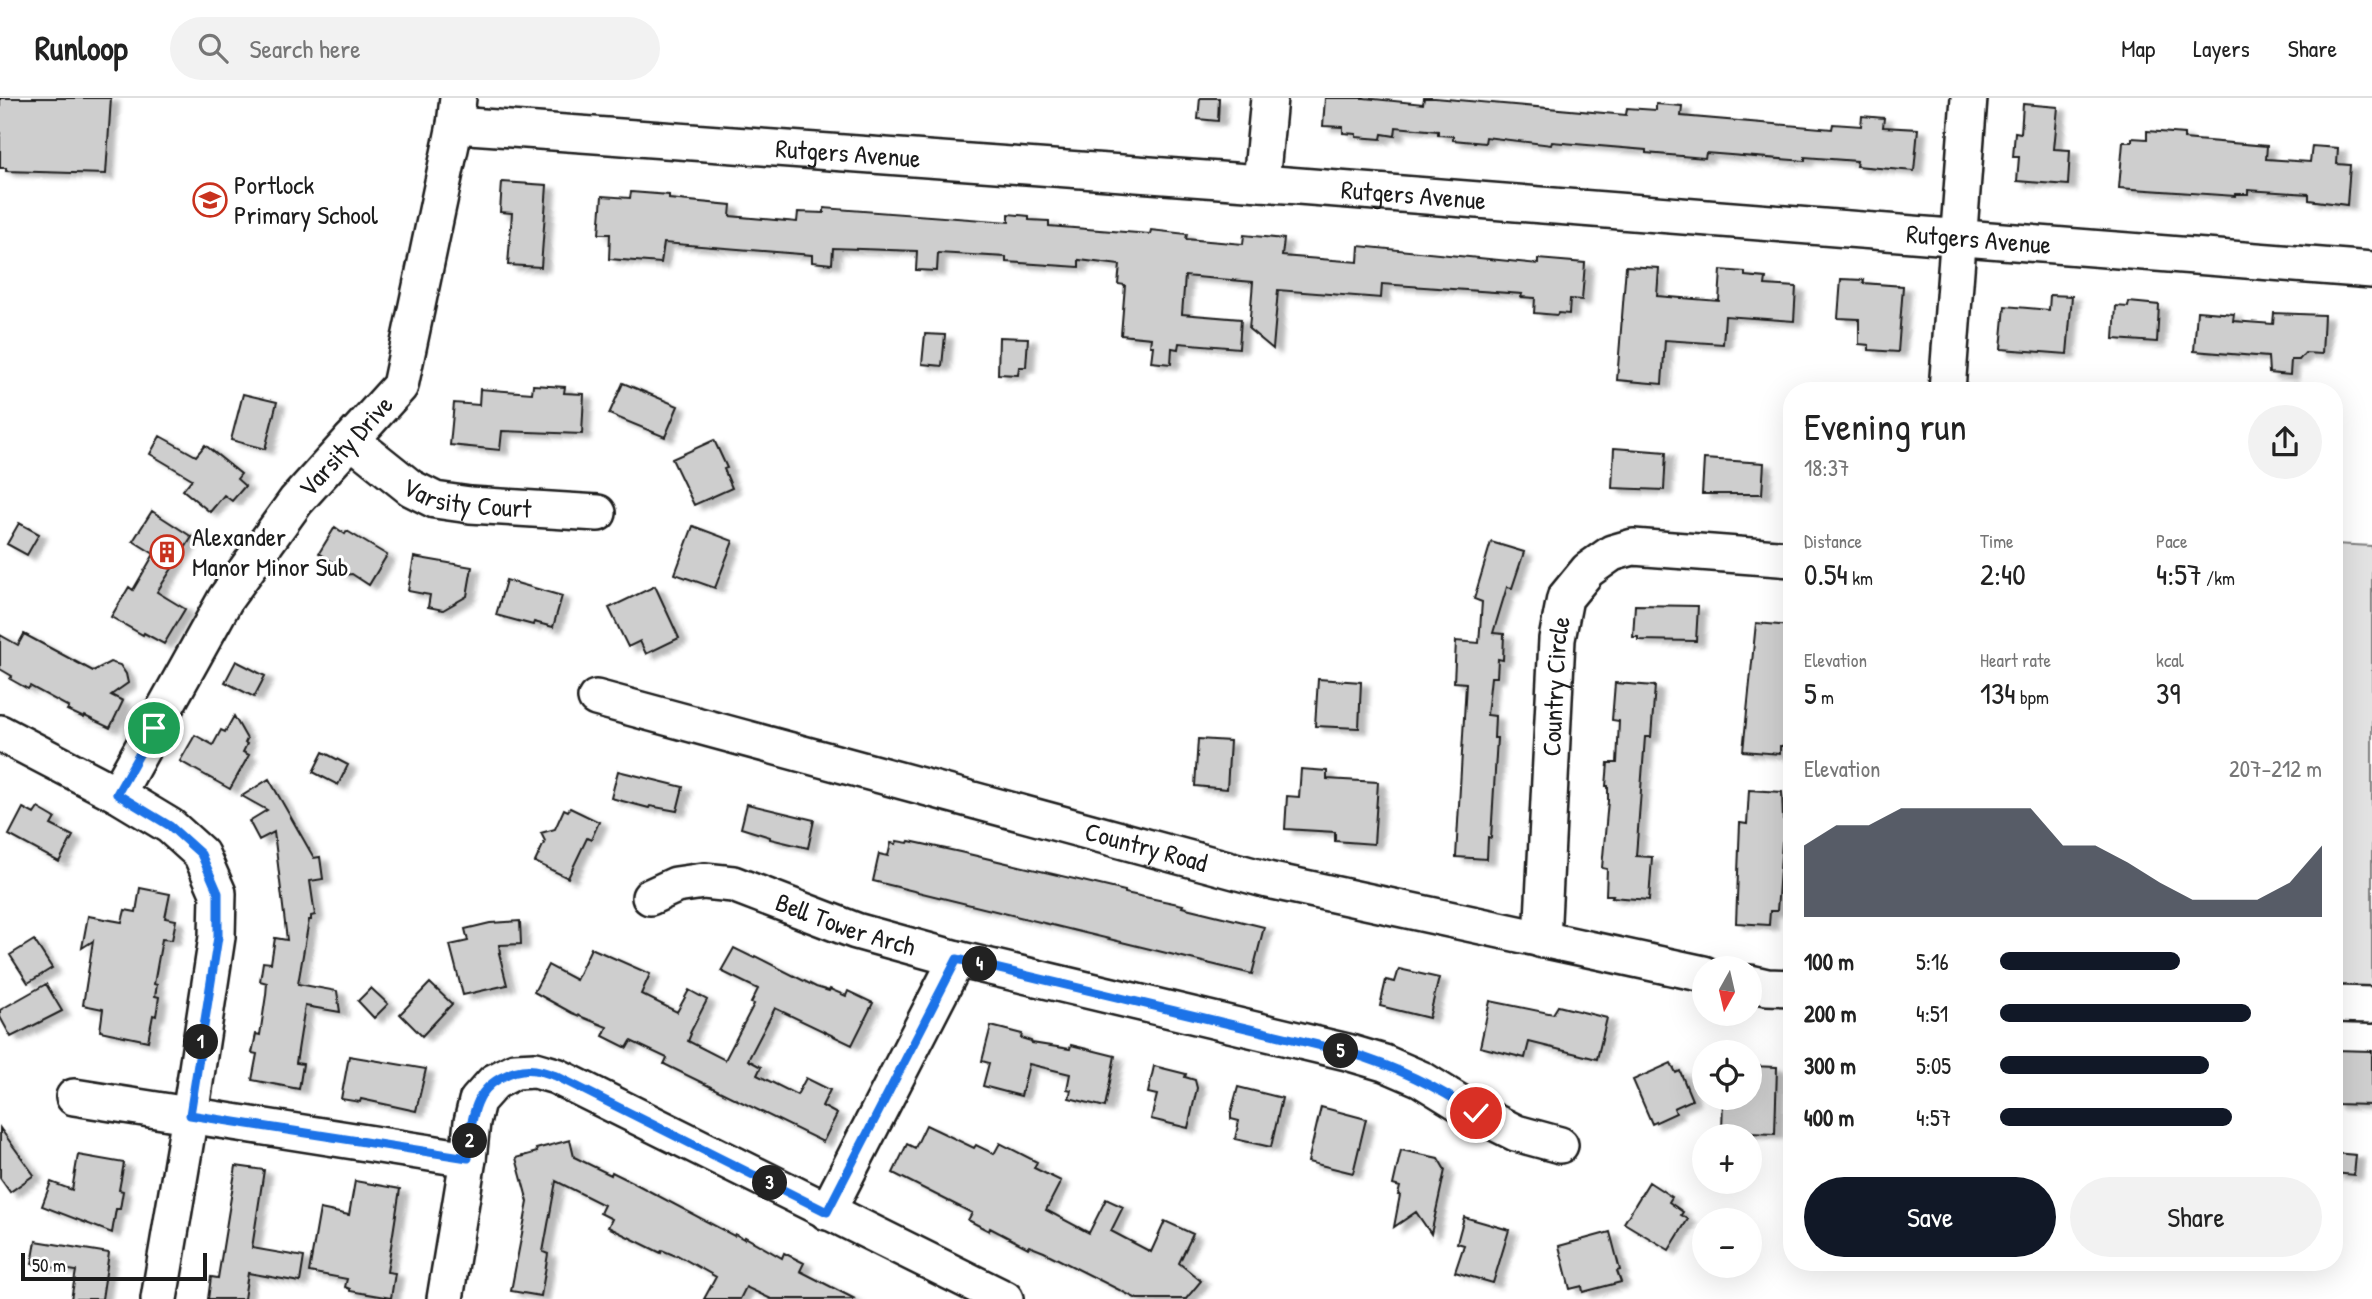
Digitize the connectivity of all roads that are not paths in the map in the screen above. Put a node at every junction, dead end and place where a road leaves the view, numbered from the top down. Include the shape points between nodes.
1 (1269, 98) edge
2 (1969, 98) edge
3 (457, 111) edge
4 (1261, 183) junction
5 (1960, 237) junction
6 (2372, 270) edge
7 (1948, 382) edge
8 (351, 440) junction
9 (598, 513) dead end
10 (1783, 558) edge
11 (596, 698) dead end
12 (0, 733) edge
13 (117, 794) junction
14 (650, 897) dead end
15 (1542, 940) junction
16 (957, 959) junction
17 (1692, 971) edge
18 (1762, 986) edge
19 (1783, 988) edge
20 (2343, 1004) edge
21 (2372, 1005) edge
22 (74, 1097) dead end
23 (190, 1115) junction
24 (1560, 1145) dead end
25 (468, 1158) junction
26 (827, 1212) junction
27 (159, 1299) edge
28 (445, 1299) edge
29 (1005, 1299) edge

1 - 4 street
2 - 5 street
3 - 4 street, Rutgers Avenue
3 - 8 street, Varsity Drive via 400,386
4 - 5 street, Rutgers Avenue
5 - 6 street, Rutgers Avenue
5 - 7 street
8 - 9 street, Varsity Court via 411,488 435,500
8 - 13 street, Varsity Drive via 296,501 226,598
10 - 15 street, Country Circle via 1633,547 1612,553 1588,570 1565,598 1558,639
11 - 15 street, Country Road via 1268,880
12 - 13 street
13 - 23 street via 170,826 201,854 218,893 218,937
14 - 16 street, Bell Tower Arch via 704,881 733,884 856,931
15 - 17 street, Country Road
16 - 24 street, Bell Tower Arch via 1384,1063 1516,1133
16 - 26 street
18 - 19 street
20 - 21 street
22 - 23 street
23 - 25 street
23 - 27 street
25 - 26 street via 478,1101 494,1082 514,1071 536,1070
25 - 28 street
26 - 29 street

